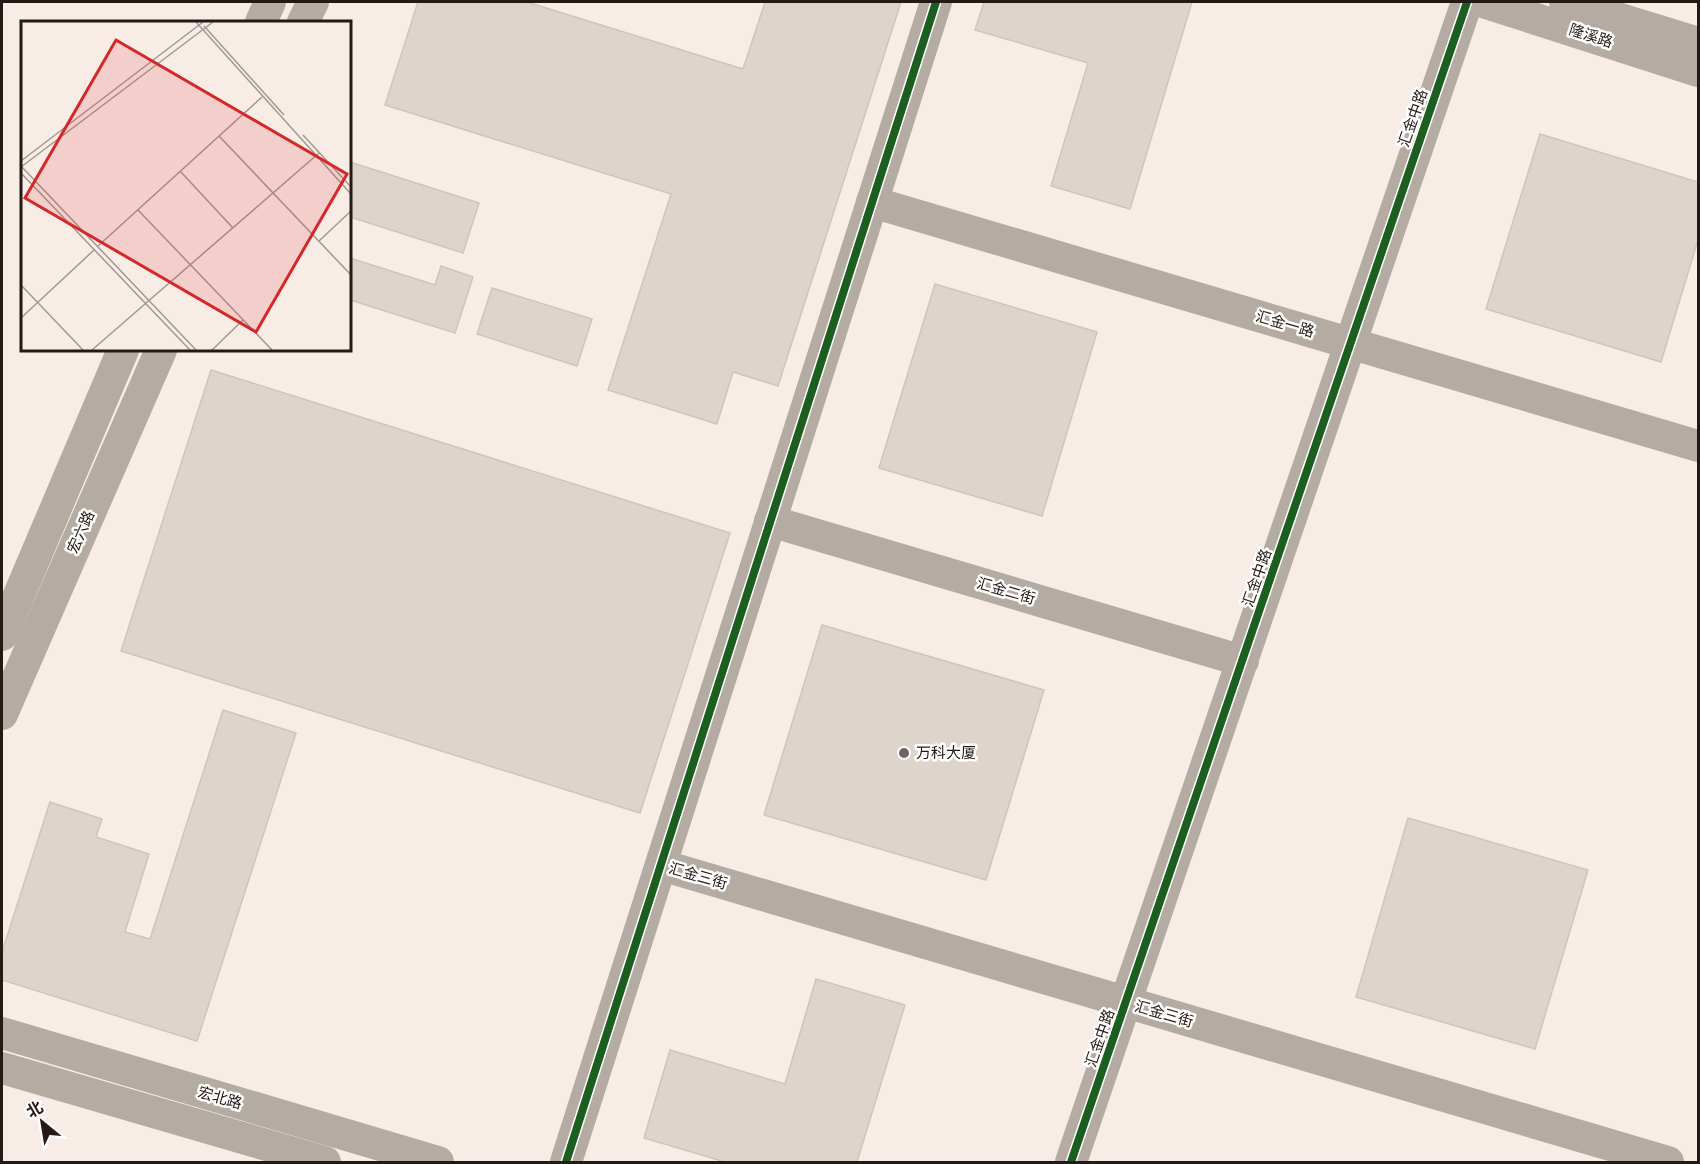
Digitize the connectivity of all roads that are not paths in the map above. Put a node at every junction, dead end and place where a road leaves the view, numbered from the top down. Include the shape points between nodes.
1 (270, 2) edge
2 (313, 2) edge
3 (936, 2) edge
4 (1467, 2) edge
5 (1483, 2) edge
6 (1565, 2) edge
7 (261, 21) edge
8 (304, 21) edge
9 (1698, 43) edge
10 (1698, 71) edge
11 (872, 202) junction
12 (1351, 343) junction
13 (123, 351) edge
14 (161, 351) edge
15 (1698, 446) edge
16 (770, 521) junction
17 (2, 635) edge
18 (1243, 661) junction
19 (2, 714) edge
20 (661, 865) junction
21 (1126, 1003) junction
22 (2, 1033) edge
23 (2, 1068) edge
24 (1592, 1152) edge
25 (325, 1162) edge
26 (438, 1162) edge
27 (566, 1162) edge
28 (1071, 1162) edge
29 (1668, 1162) edge

1 - 7 street
2 - 8 street
3 - 11 street
4 - 12 street, 汇金中路
5 - 10 street, 隆溪路
6 - 9 street, 隆溪路
11 - 12 street, 汇金一路
11 - 16 street
12 - 15 street, 汇金一路
12 - 18 street, 汇金中路
13 - 17 street
14 - 19 street, 宏六路
16 - 18 street, 汇金二街
16 - 20 street
18 - 21 street, 汇金中路
20 - 21 street, 汇金三街
20 - 27 street
21 - 24 street, 汇金三街
21 - 28 street, 汇金中路
22 - 26 street, 宏北路
23 - 25 street
24 - 29 street, 汇金三街

